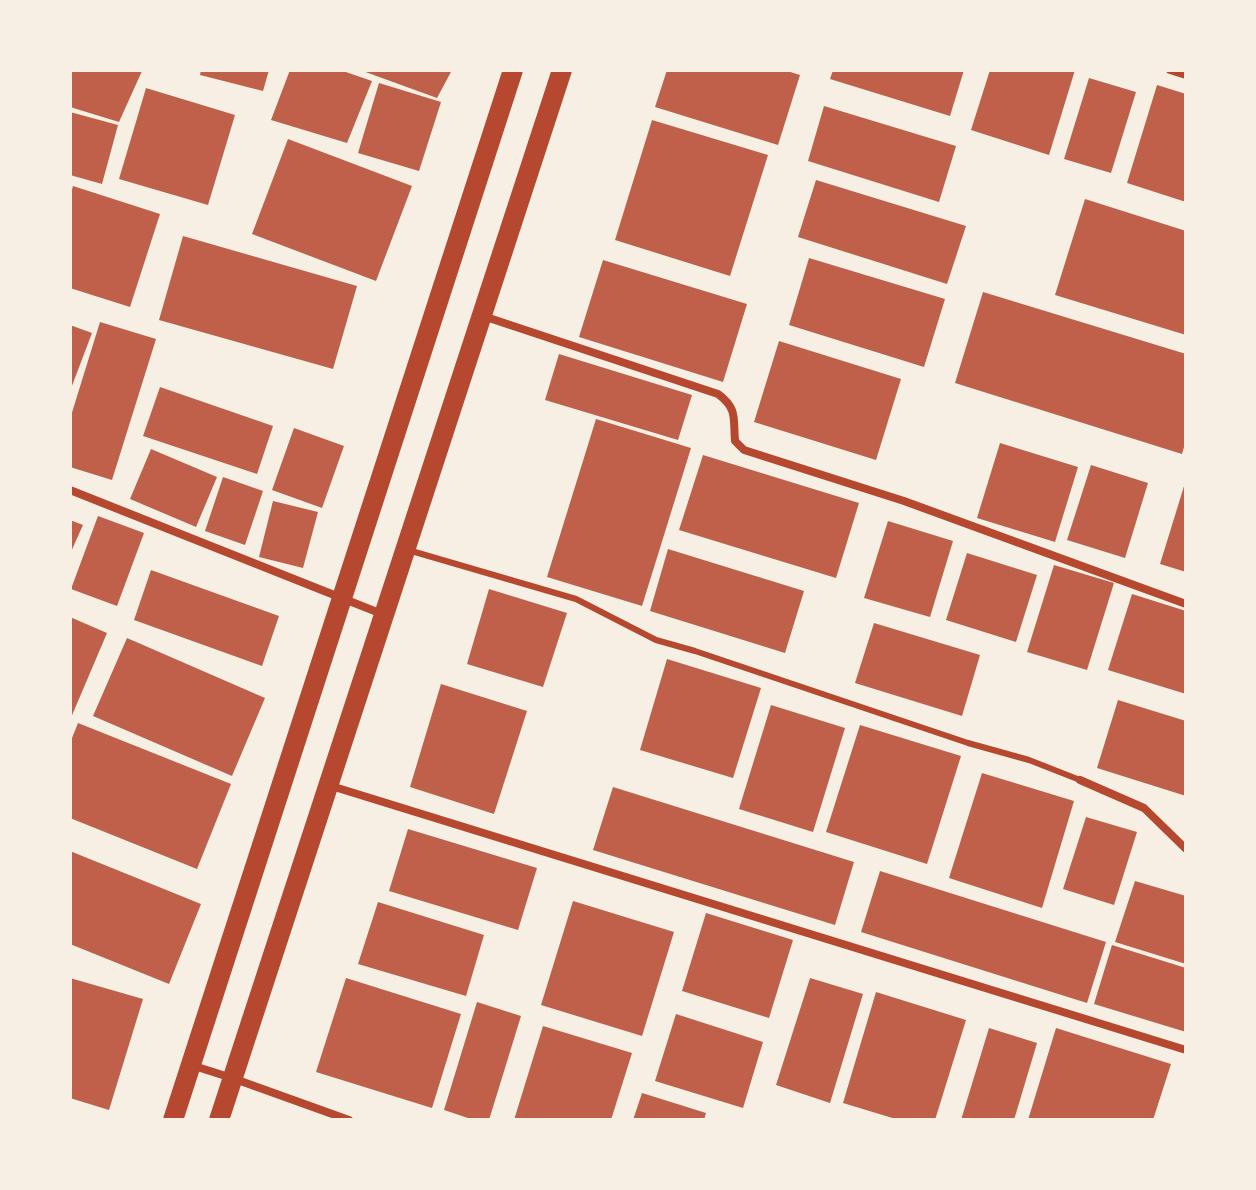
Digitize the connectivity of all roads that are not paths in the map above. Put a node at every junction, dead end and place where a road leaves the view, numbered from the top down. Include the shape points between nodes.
1 (513, 70) edge
2 (562, 70) edge
3 (1170, 70) edge
4 (1186, 75) edge
5 (482, 316) junction
6 (70, 490) edge
7 (405, 549) junction
8 (342, 599) junction
9 (1186, 604) edge
10 (383, 614) junction
11 (1080, 780) joint
12 (327, 785) junction
13 (1186, 849) edge
14 (1186, 1050) edge
15 (191, 1065) junction
16 (232, 1078) junction
17 (173, 1120) edge
18 (219, 1120) edge
19 (349, 1120) edge

1 - 8 main road
2 - 5 main road
3 - 4 street
5 - 7 main road
5 - 9 street via 718,394 733,409 735,441 744,450 904,501
6 - 8 street
7 - 10 main road
7 - 11 lane via 576,599 656,640
8 - 10 street
8 - 15 main road
10 - 12 main road
11 - 13 street via 1144,808
12 - 14 street
12 - 16 main road
15 - 16 street
15 - 17 main road
16 - 18 main road
16 - 19 street

